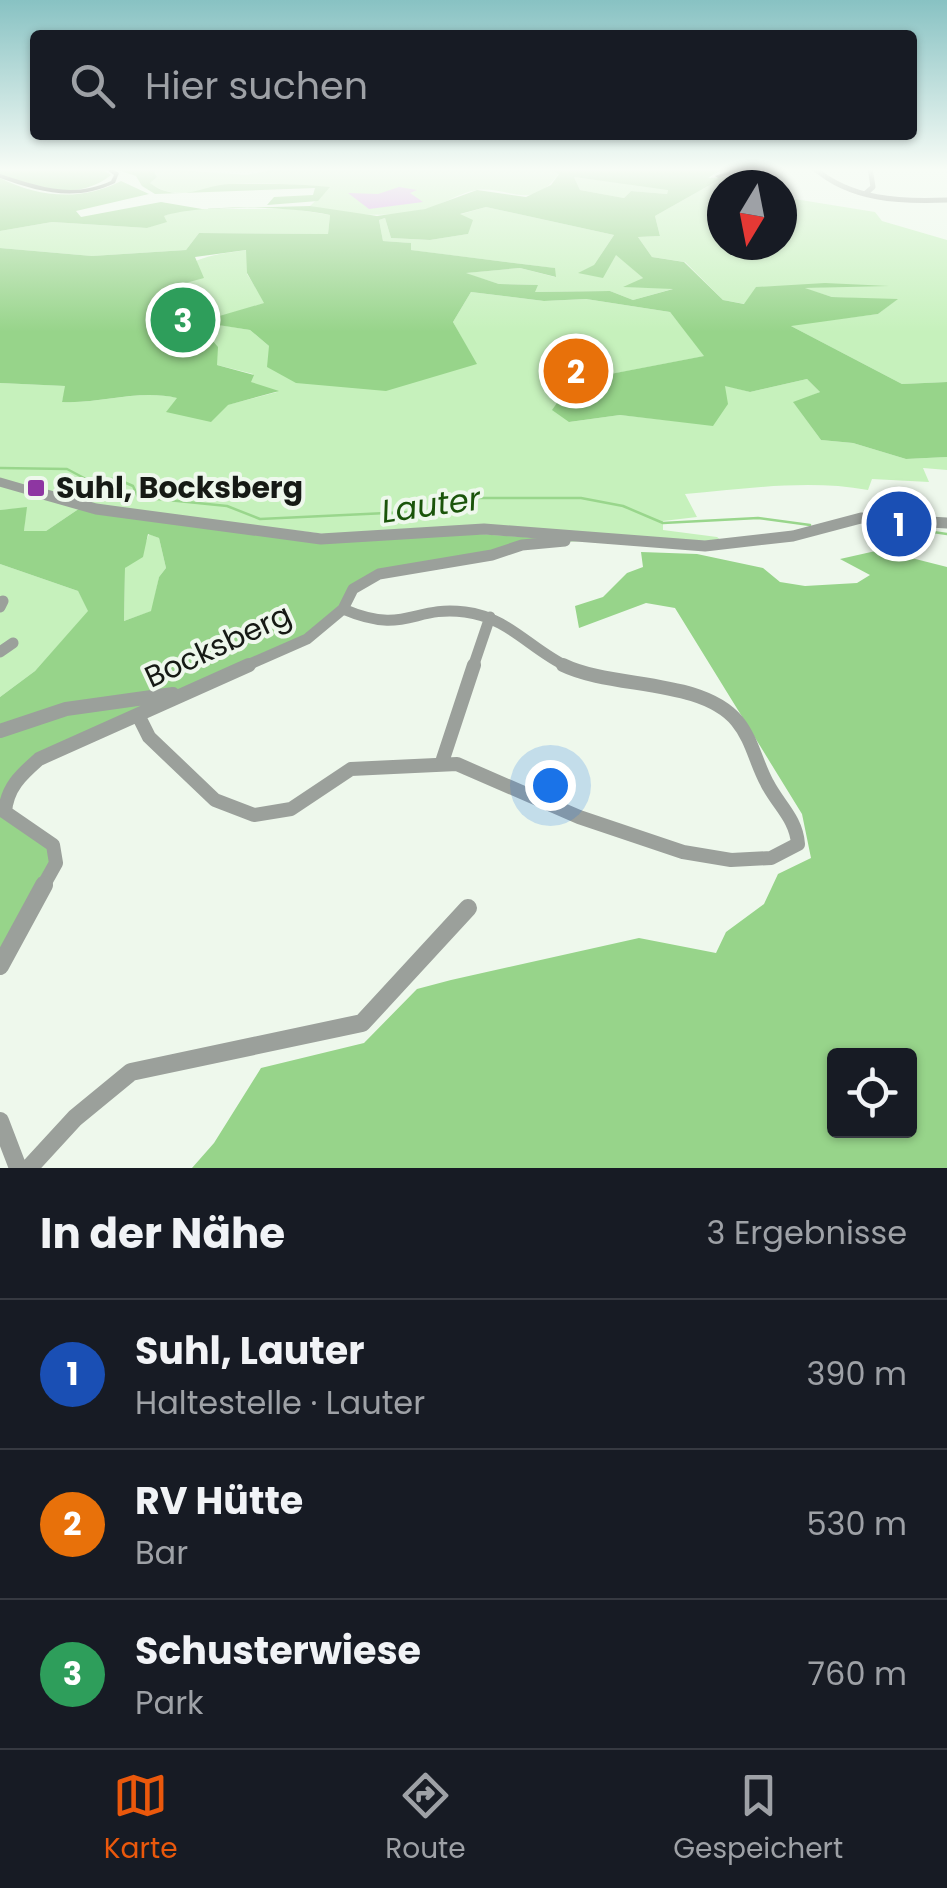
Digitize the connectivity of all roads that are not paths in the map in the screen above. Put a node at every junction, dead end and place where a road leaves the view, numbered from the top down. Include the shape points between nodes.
1 (0, 482) edge
2 (947, 523) edge
3 (593, 538) junction
4 (343, 609) junction
5 (490, 617) junction
6 (13, 643) dead end
7 (0, 652) edge
8 (182, 693) junction
9 (138, 715) junction
10 (0, 731) edge
11 (442, 762) junction
12 (468, 908) dead end
13 (0, 966) edge
14 (0, 1122) edge
15 (18, 1168) edge
16 (29, 1168) edge

1 - 3 street via 96,508 322,539 484,529
2 - 3 street via 861,518 793,536 705,546
3 - 4 street, Bocksberg via 379,574 353,589
4 - 5 street via 382,623 462,610
4 - 8 street, Bocksberg via 307,640
5 - 11 street
5 - 11 street, Bocksberg via 515,625 540,651 575,671 719,705 742,729 768,787 798,831 798,844 773,861 640,839
6 - 7 street
8 - 9 street, Bocksberg
8 - 10 street via 66,710
9 - 11 street, Bocksberg via 149,737 215,800 254,814 290,809 351,769
9 - 13 street, Bocksberg via 39,759 5,796 5,812 53,846 56,863
12 - 16 street via 362,1023 131,1072 74,1118
14 - 15 street

